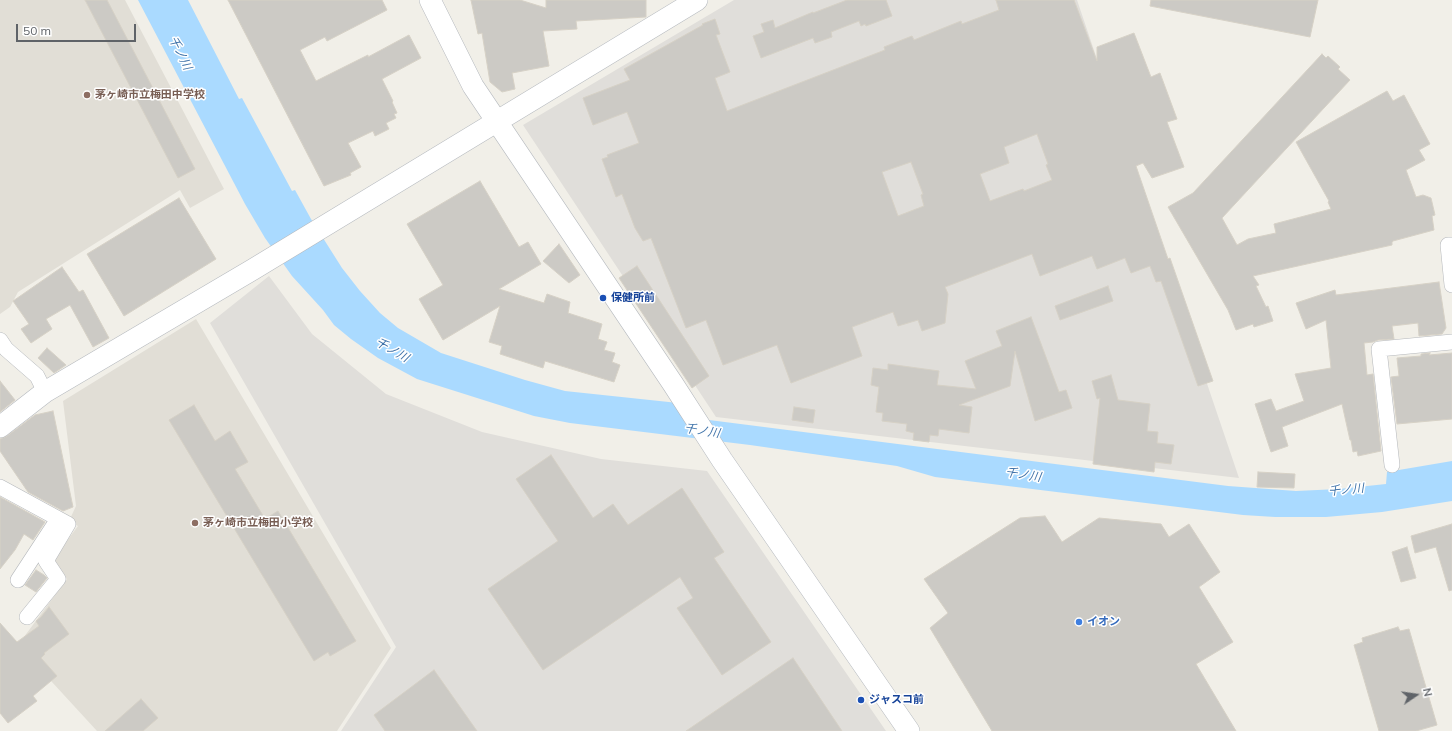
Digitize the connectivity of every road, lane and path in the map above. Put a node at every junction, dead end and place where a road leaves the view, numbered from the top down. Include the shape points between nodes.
1 (430, 0) edge
2 (697, 0) edge
3 (496, 121) junction
4 (1452, 245) edge
5 (1452, 285) edge
6 (0, 340) edge
7 (1452, 342) edge
8 (45, 392) junction
9 (0, 427) edge
10 (1392, 465) dead end
11 (0, 488) edge
12 (58, 519) junction
13 (18, 580) dead end
14 (27, 617) dead end
15 (909, 731) edge

1 - 3 street via 473,86
2 - 3 street
3 - 8 street via 252,270
3 - 15 street via 722,460
4 - 5 street via 1448,245
6 - 8 street via 6,349 37,376
7 - 10 street via 1378,349
8 - 9 street
11 - 12 street
12 - 13 street
12 - 14 street via 68,524 46,561 58,578

